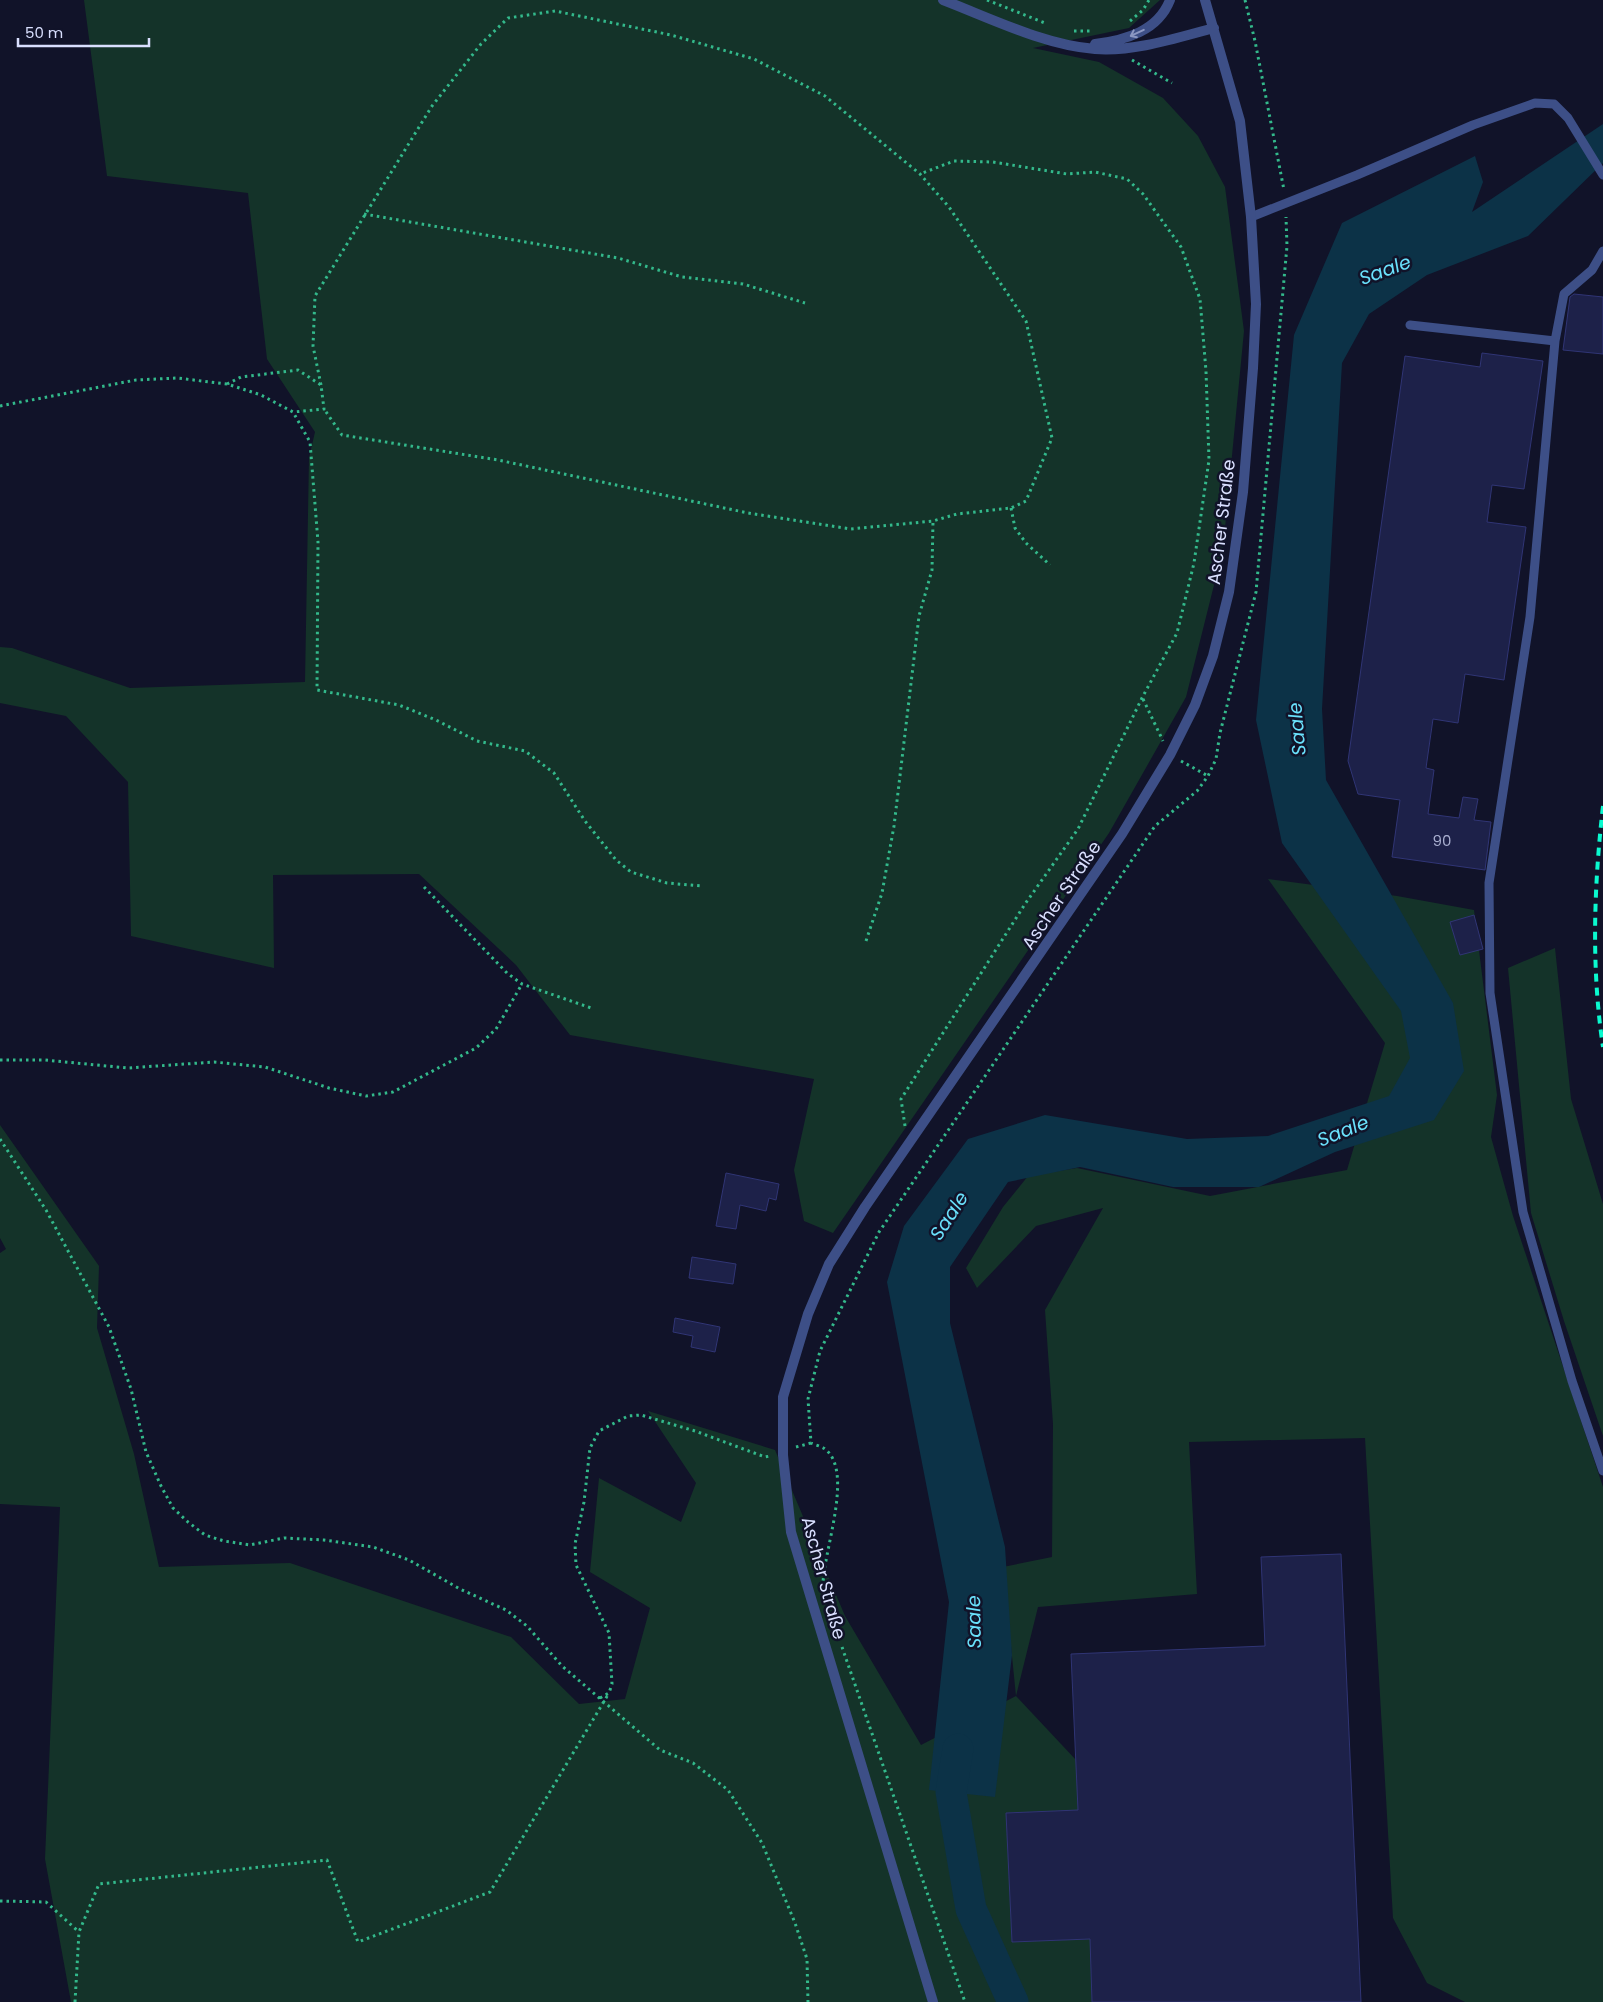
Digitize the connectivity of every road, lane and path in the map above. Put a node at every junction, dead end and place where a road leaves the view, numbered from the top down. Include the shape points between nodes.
1 (943, 0) edge
2 (987, 0) edge
3 (1149, 0) edge
4 (1170, 0) edge
5 (1205, 0) edge
6 (1245, 0) edge
7 (1126, 23) dead end
8 (1048, 24) dead end
9 (1214, 28) junction
10 (1065, 31) dead end
11 (1098, 31) dead end
12 (1071, 46) junction
13 (1120, 49) junction
14 (1172, 83) dead end
15 (920, 174) junction
16 (1603, 175) edge
17 (1286, 204) junction
18 (364, 214) junction
19 (1251, 218) junction
20 (1603, 251) edge
21 (805, 303) dead end
22 (1410, 325) dead end
23 (1555, 341) junction
24 (227, 384) junction
25 (321, 385) junction
26 (0, 406) edge
27 (324, 409) junction
28 (293, 412) junction
29 (1011, 508) junction
30 (933, 521) junction
31 (1050, 565) dead end
32 (1142, 698) junction
33 (1170, 755) junction
34 (1208, 776) junction
35 (702, 886) dead end
36 (424, 887) dead end
37 (866, 941) dead end
38 (522, 984) junction
39 (594, 1009) dead end
40 (0, 1060) edge
41 (0, 1139) edge
42 (908, 1146) junction
43 (783, 1455) junction
44 (1603, 1471) edge
45 (824, 1592) dead end
46 (841, 1644) dead end
47 (602, 1700) junction
48 (0, 1902) edge
49 (80, 1932) junction
50 (75, 2002) edge
51 (808, 2002) edge
52 (933, 2002) edge
53 (965, 2002) edge

1 - 12 street
2 - 8 path
3 - 7 path via 1143,10
4 -> 12 street via 1152,26 1129,37
5 - 9 street, Ascher Straße
6 - 17 path
9 - 13 street
9 - 19 street, Ascher Straße via 1240,121
10 - 11 path
12 - 13 street
13 - 14 path via 1136,64
15 - 18 path via 825,96 754,59 672,35 555,11 508,18 480,44 432,106
15 - 29 path via 949,206 1026,321 1052,438 1026,501
15 - 32 path via 954,161 993,162 1067,174 1095,172 1127,179 1143,194 1181,248 1200,299 1209,460 1194,563 1177,633
16 - 17 lane via 1568,118 1554,104 1535,103 1460,130
17 - 19 lane
17 - 34 path via 1287,246 1256,592 1216,759
18 - 21 path via 618,258 682,277 743,284
18 - 25 path via 315,296 313,346
19 - 33 street, Ascher Straße via 1256,304 1254,368 1243,492 1229,592 1213,656 1195,705
20 - 23 lane via 1592,270 1564,294
22 - 23 lane
23 - 44 lane via 1530,617 1490,883 1490,993 1522,1212 1572,1381
24 - 25 path via 241,376 298,370
24 - 26 path via 177,378 136,380
24 - 28 path via 261,395
25 - 27 path
27 - 28 path
27 - 30 path via 342,434 498,460 748,513 851,529
28 - 35 path via 310,442 318,542 317,690 398,705 436,720 477,742 525,751 554,773 585,821 616,860 630,872 667,883
29 - 30 path via 957,514
29 - 31 path via 1015,528
30 - 37 path via 932,570 919,616 894,826 882,894
32 - 33 path
32 - 42 path via 1078,829 1025,904 901,1099
33 - 34 path
33 - 42 street, Ascher Straße via 1122,834
34 - 45 path via 1197,791 1155,826 879,1232 820,1351 808,1399 811,1443 826,1449 839,1485 822,1585
36 - 38 path via 507,973
38 - 39 path
38 - 40 path via 496,1029 476,1048 393,1092 366,1096 329,1088 265,1067 214,1062 128,1068 44,1060
41 - 47 path via 46,1210 109,1327 131,1389 146,1452 173,1508 188,1522 205,1535 224,1542 250,1545 284,1538 324,1540 373,1547 409,1560 460,1590 506,1610 527,1626 562,1666
42 - 43 street, Ascher Straße via 829,1264 808,1314 783,1397
43 - 47 path via 764,1457 642,1415 628,1416 599,1432 590,1448 575,1544 576,1565 609,1633 612,1684
43 - 52 street, Ascher Straße via 791,1532
46 - 53 path
47 - 49 path via 490,1892 358,1942 327,1860 99,1884
47 - 51 path via 660,1750 693,1762 728,1790 762,1843 795,1924 807,1959
48 - 49 path via 46,1902
49 - 50 path

